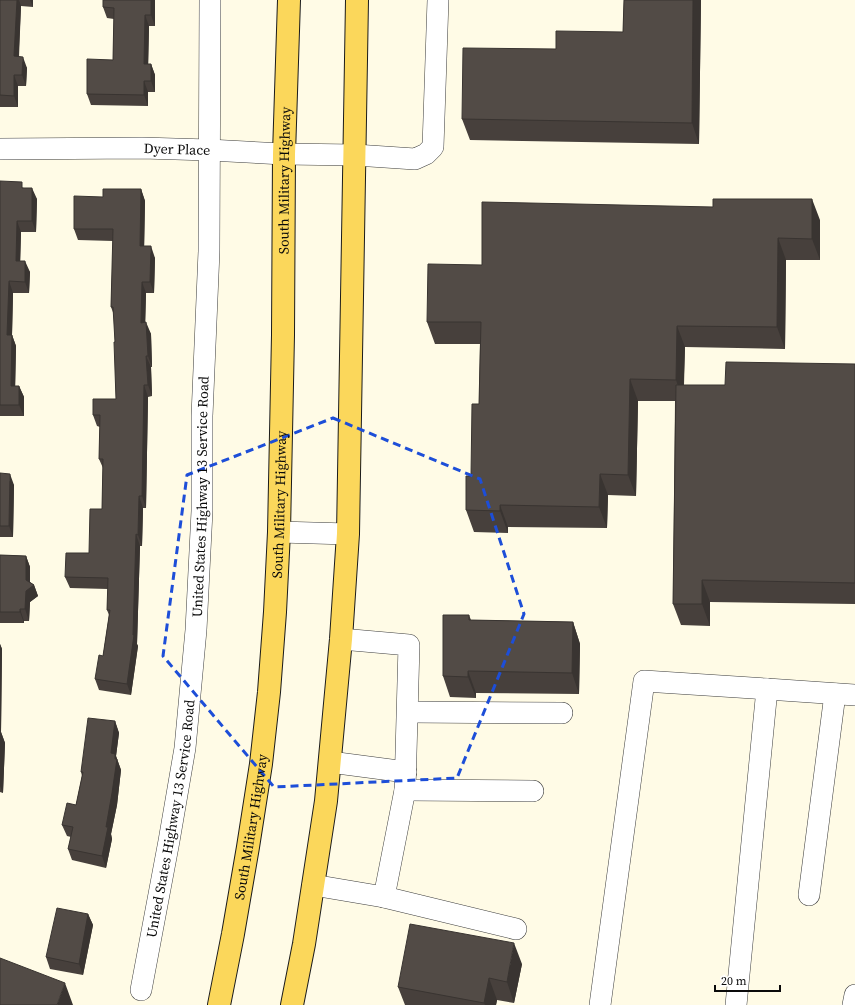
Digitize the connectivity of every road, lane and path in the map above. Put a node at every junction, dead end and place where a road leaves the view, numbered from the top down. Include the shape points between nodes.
1 (210, 0) edge
2 (289, 0) edge
3 (357, 0) edge
4 (438, 0) edge
5 (0, 149) edge
6 (209, 150) junction
7 (284, 154) junction
8 (355, 155) junction
9 (279, 532) junction
10 (348, 534) junction
11 (341, 639) junction
12 (767, 688) junction
13 (845, 694) edge
14 (408, 712) junction
15 (562, 713) dead end
16 (330, 762) junction
17 (406, 781) junction
18 (533, 791) dead end
19 (313, 885) junction
20 (809, 895) dead end
21 (384, 897) junction
22 (516, 929) dead end
23 (141, 990) dead end
24 (855, 995) edge
25 (219, 1005) edge
26 (292, 1005) edge
27 (600, 1005) edge
28 (736, 1005) edge
29 (853, 1005) edge

1 - 6 street, United States Highway 13 Service Road
2 - 7 main road, South Military Highway
3 - 8 main road
4 - 8 street, Dyer Place via 433,147 415,159
5 - 6 street, Dyer Place
6 - 7 street, Dyer Place
6 - 23 street, United States Highway 13 Service Road via 202,511 196,630 185,748 170,842
7 - 8 street, Dyer Place
7 - 9 main road, South Military Highway
8 - 10 main road
9 - 10 street
9 - 25 main road, South Military Highway via 275,612 261,764
10 - 11 main road
11 - 14 street via 409,645
11 - 16 main road
12 - 13 street
12 - 27 street via 644,681
12 - 28 street
13 - 20 street
14 - 15 street
14 - 17 street
16 - 17 street
16 - 19 main road
17 - 18 street
17 - 21 street
19 - 21 street
19 - 26 main road
21 - 22 street
24 - 29 street

